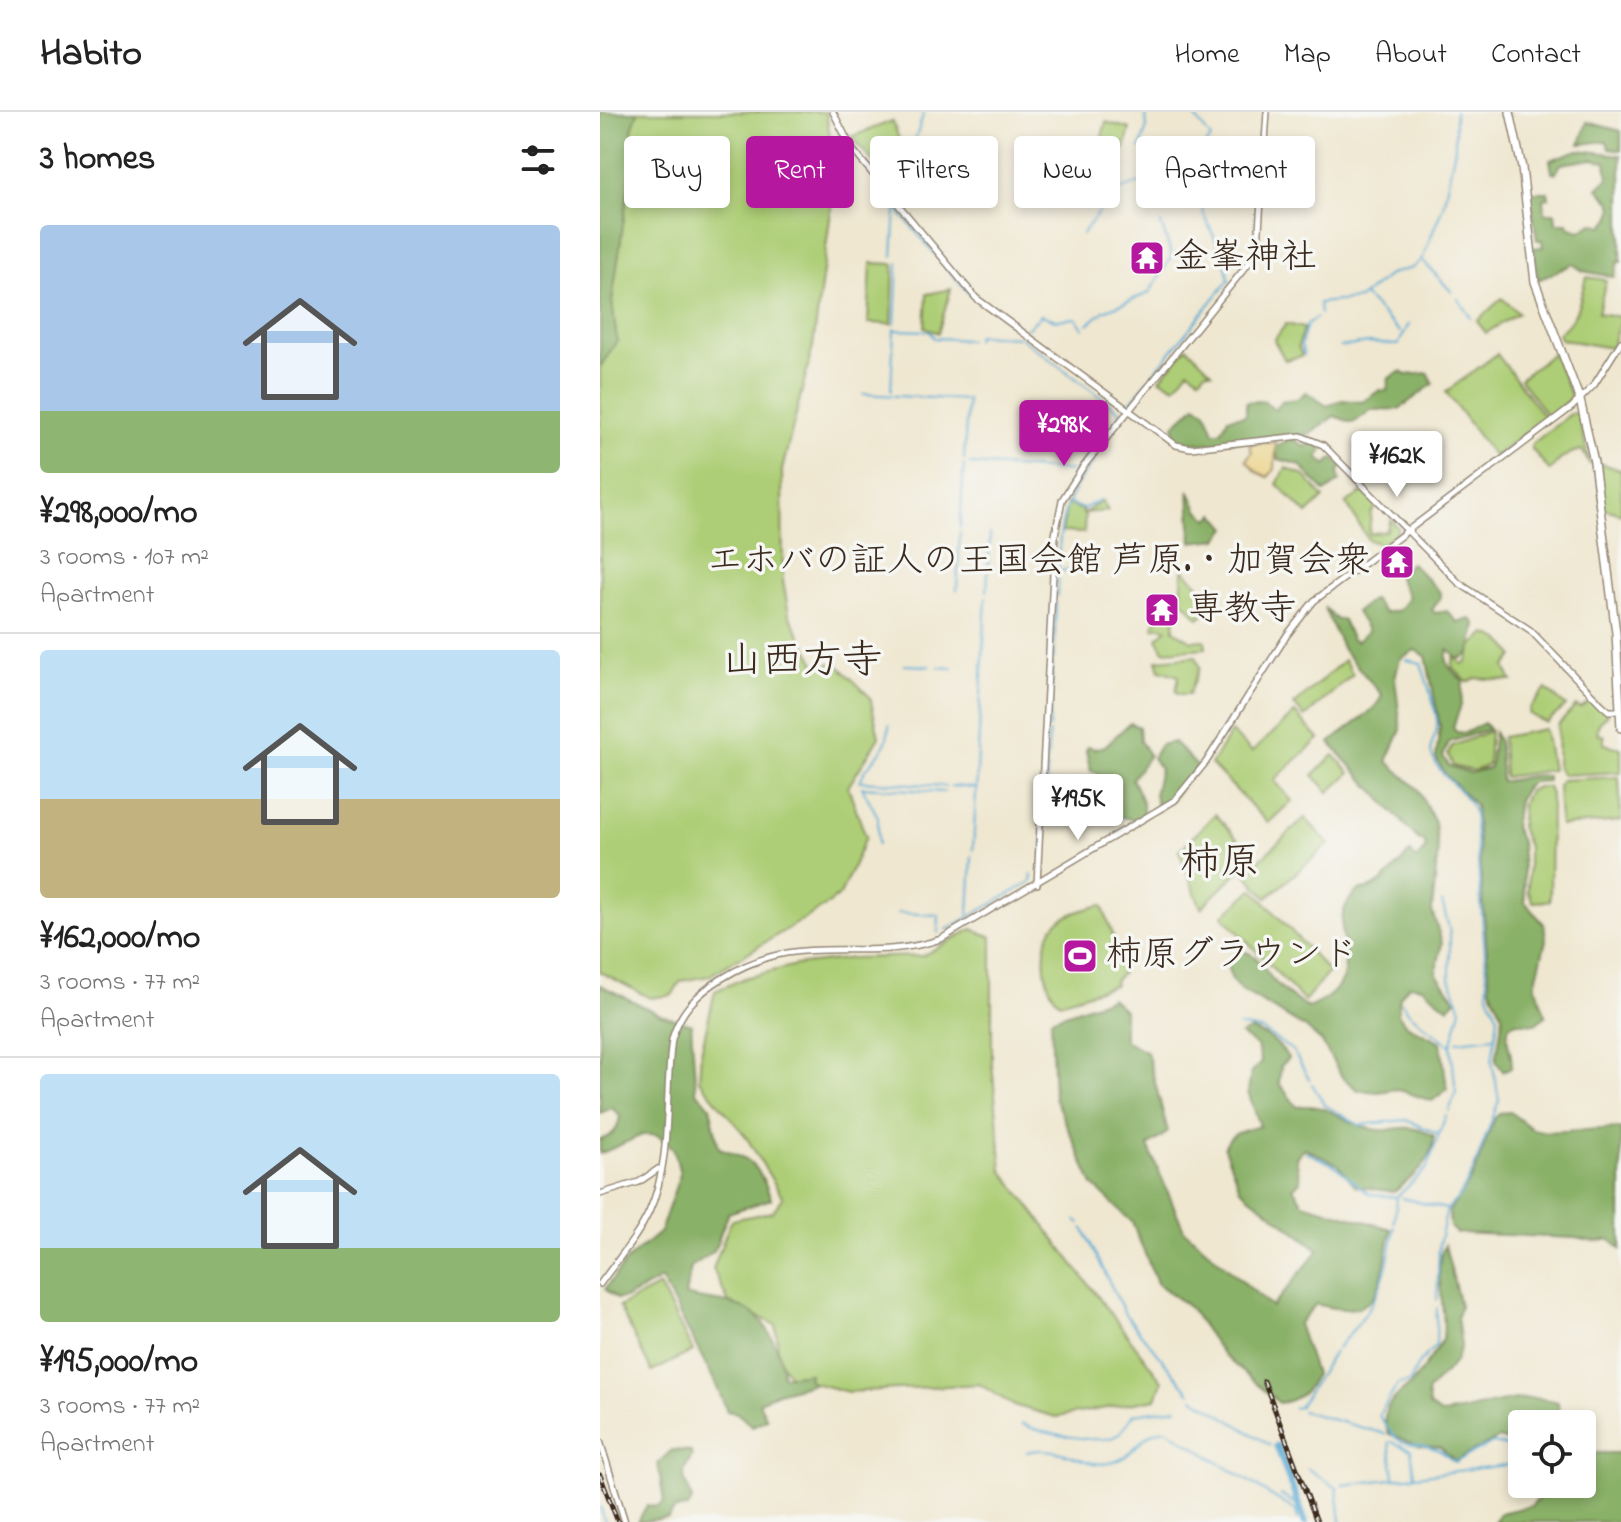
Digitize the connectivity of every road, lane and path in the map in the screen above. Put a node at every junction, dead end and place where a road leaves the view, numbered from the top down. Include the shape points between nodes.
1 (833, 112) edge
2 (1267, 112) edge
3 (1510, 112) edge
4 (1621, 342) edge
5 (1580, 400) junction
6 (1128, 413) junction
7 (1408, 531) junction
8 (1618, 711) junction
9 (1621, 728) edge
10 (1037, 884) junction
11 (659, 1168) junction
12 (600, 1194) edge
13 (600, 1284) edge
14 (600, 1441) edge
15 (625, 1522) edge

1 - 6 street via 852,149 976,298
2 - 6 street via 1254,254
3 - 5 main road via 1535,282
4 - 5 street
5 - 7 street
5 - 8 main road via 1611,591
6 - 7 street via 1176,445 1191,448 1301,436 1316,441
6 - 10 street via 1071,483 1057,520
7 - 8 street via 1459,583 1530,630 1601,704
7 - 10 street via 1303,614 1175,800
8 - 9 main road
10 - 11 street via 941,939 915,947 780,952 701,993 676,1024 672,1039
11 - 12 street via 639,1182
11 - 13 street via 649,1211
14 - 15 street

